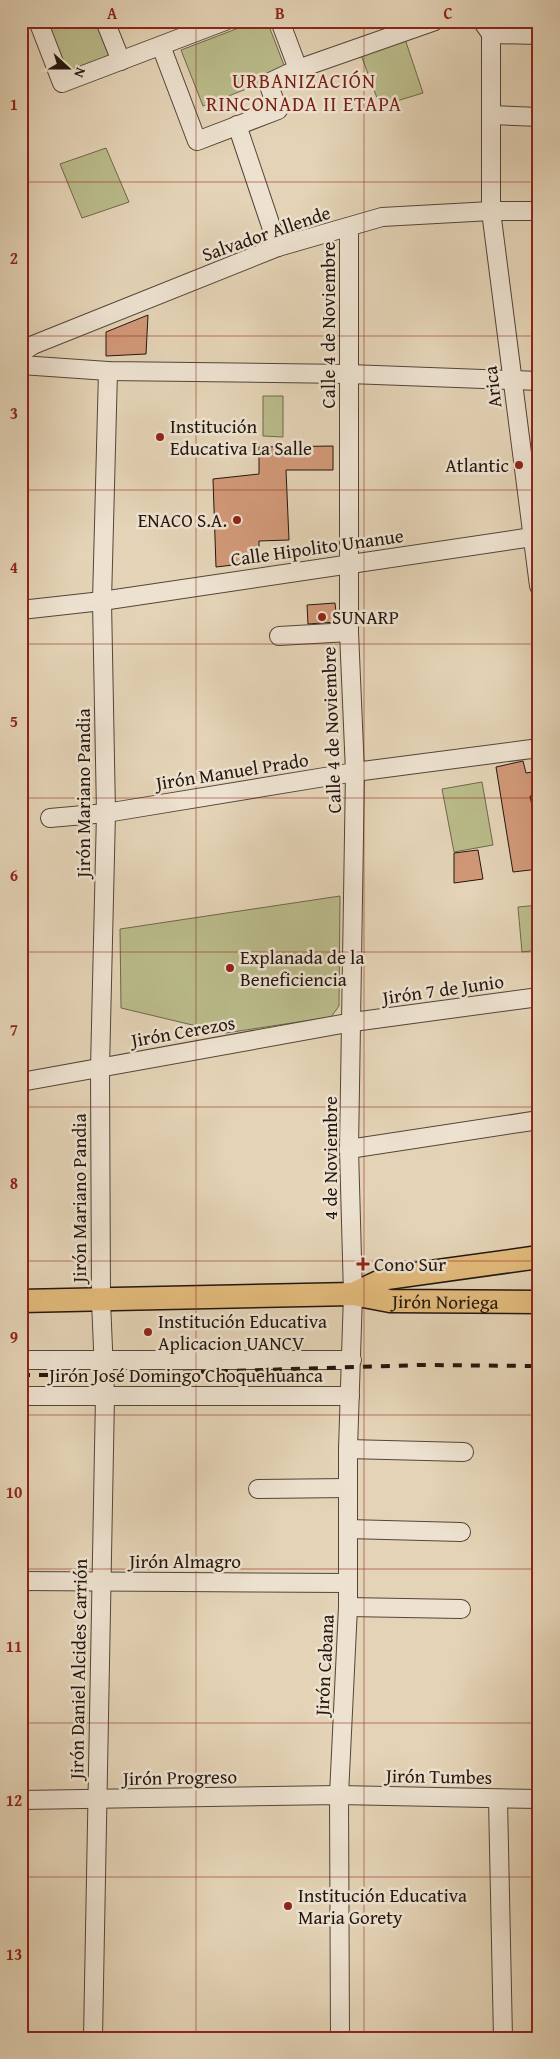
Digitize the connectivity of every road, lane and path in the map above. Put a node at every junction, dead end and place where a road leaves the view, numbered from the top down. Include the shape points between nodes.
1 (38, 21) edge
2 (105, 21) edge
3 (225, 21) edge
4 (280, 21) edge
5 (435, 21) edge
6 (194, 27) edge
7 (486, 27) edge
8 (539, 35) edge
9 (161, 46) junction
10 (121, 61) junction
11 (298, 69) junction
12 (491, 115) junction
13 (539, 118) edge
14 (237, 125) junction
15 (491, 210) junction
16 (539, 211) edge
17 (349, 227) junction
18 (278, 247) junction
19 (21, 353) edge
20 (21, 365) edge
21 (108, 371) junction
22 (350, 374) junction
23 (513, 380) junction
24 (539, 381) edge
25 (535, 537) edge
26 (350, 563) junction
27 (539, 586) edge
28 (102, 601) junction
29 (21, 610) edge
30 (349, 632) junction
31 (279, 636) dead end
32 (539, 748) edge
33 (355, 772) junction
34 (106, 814) junction
35 (50, 818) dead end
36 (539, 997) edge
37 (353, 1022) junction
38 (100, 1068) junction
39 (21, 1082) edge
40 (539, 1120) edge
41 (349, 1149) junction
42 (539, 1257) edge
43 (353, 1294) junction
44 (21, 1301) edge
45 (101, 1301) junction
46 (539, 1302) edge
47 (21, 1360) edge
48 (352, 1360) junction
49 (103, 1361) junction
50 (21, 1396) edge
51 (104, 1396) junction
52 (350, 1396) junction
53 (348, 1449) junction
54 (464, 1452) dead end
55 (348, 1488) junction
56 (258, 1489) dead end
57 (348, 1529) junction
58 (462, 1532) dead end
59 (21, 1581) edge
60 (100, 1582) junction
61 (348, 1583) junction
62 (348, 1607) junction
63 (461, 1609) dead end
64 (339, 1795) junction
65 (498, 1799) junction
66 (539, 1799) edge
67 (21, 1800) edge
68 (98, 1800) junction
69 (93, 2038) edge
70 (340, 2038) edge
71 (503, 2038) edge

1 - 10 street via 62,83
2 - 10 street
3 - 6 street
4 - 11 street
5 - 11 street
6 - 9 street
7 - 8 street
7 - 12 street, Arica
9 - 10 street
9 - 14 street via 197,141
11 - 14 street via 268,83 278,110
12 - 13 street
12 - 15 street, Arica
14 - 18 street
15 - 16 street, Salvador Allende
15 - 17 street, Salvador Allende via 382,217
15 - 23 street, Arica
17 - 18 street, Salvador Allende
17 - 22 street, Calle 4 de Noviembre
18 - 19 street, Salvador Allende via 33,345
20 - 21 street
21 - 22 street
21 - 28 street, Jirón Mariano Pandia
22 - 23 street
22 - 26 street, Calle 4 de Noviembre
23 - 24 street
23 - 25 street, Arica
25 - 26 street, Calle Hipolito Unanue
25 - 27 street, Arica
26 - 28 street, Calle Hipolito Unanue
26 - 30 street, Calle 4 de Noviembre
28 - 29 street, Calle Hipolito Unanue
28 - 34 street, Jirón Mariano Pandia
30 - 31 street
30 - 33 street, Calle 4 de Noviembre
32 - 33 street, Jirón Manuel Prado
33 - 34 street, Jirón Manuel Prado
33 - 37 street, Calle 4 de Noviembre
34 - 35 street, Jirón Manuel Prado
34 - 38 street, Jirón Mariano Pandia
36 - 37 street, Jirón 7 de Junio
37 - 38 street, Jirón Cerezos
37 - 41 street, 4 de Noviembre
38 - 39 street, Jirón Cerezos
38 - 45 street, Jirón Mariano Pandia
40 - 41 street
41 - 43 street, 4 de Noviembre
42 - 43 main road via 387,1278
43 - 45 main road
43 - 46 main road, Jirón Noriega via 390,1302
43 - 48 street, Jirón Cabana
44 - 45 main road
45 - 49 street, Jirón Daniel Alcides Carrión
47 - 49 street
48 - 49 street
48 - 52 street, Jirón Cabana
49 - 51 street, Jirón Daniel Alcides Carrión
50 - 51 street, Jirón José Domingo Choquehuanca
51 - 52 street, Jirón José Domingo Choquehuanca
51 - 60 street, Jirón Daniel Alcides Carrión
52 - 53 street, Jirón Cabana
53 - 54 street
53 - 55 street, Jirón Cabana
55 - 56 street
55 - 57 street, Jirón Cabana
57 - 58 street
57 - 61 street, Jirón Cabana
59 - 60 street, Jirón Almagro
60 - 61 street, Jirón Almagro
60 - 68 street, Jirón Daniel Alcides Carrión
61 - 62 street, Jirón Cabana
62 - 63 street
62 - 64 street, Jirón Cabana
64 - 65 street, Jirón Tumbes
64 - 68 street, Jirón Progreso
64 - 70 street, Jirón Cabana
65 - 66 street, Jirón Tumbes
65 - 71 street
67 - 68 street, Jirón Progreso
68 - 69 street, Jirón Daniel Alcides Carrión

